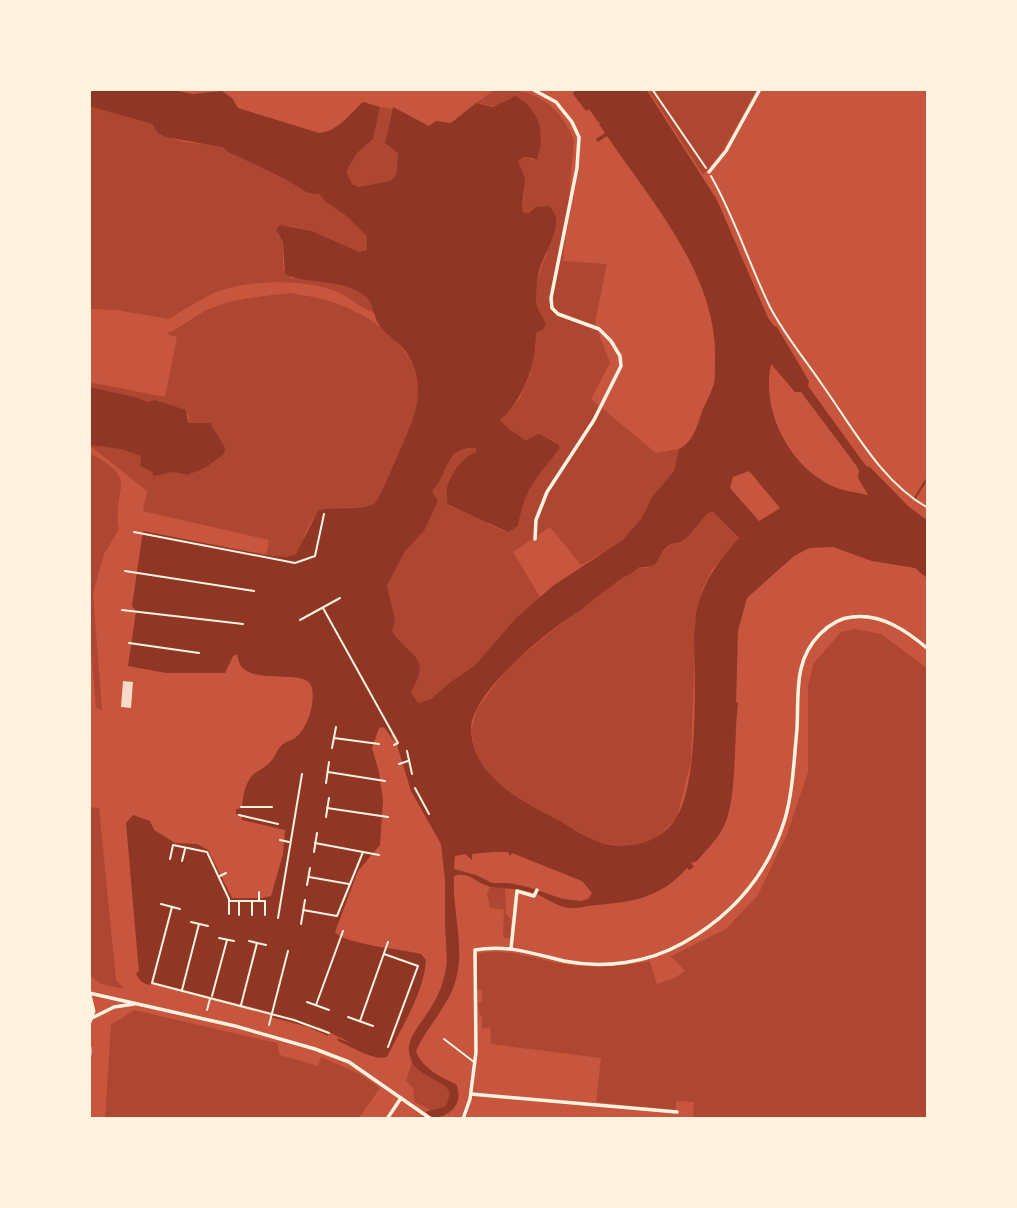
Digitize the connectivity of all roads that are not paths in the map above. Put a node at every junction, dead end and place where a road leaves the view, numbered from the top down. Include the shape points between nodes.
1 (532, 89) edge
2 (760, 89) edge
3 (709, 172) road end
4 (535, 539) dead end
5 (928, 649) edge
6 (537, 892) dead end
7 (511, 948) junction
8 (89, 994) edge
9 (139, 1004) junction
10 (90, 1020) edge
11 (444, 1039) dead end
12 (89, 1048) edge
13 (89, 1054) edge
14 (475, 1063) junction
15 (471, 1094) junction
16 (401, 1098) junction
17 (677, 1112) dead end
18 (387, 1119) edge
19 (431, 1119) edge
20 (463, 1119) edge

1 - 4 street via 556,102 579,137 552,308 599,329 620,356 621,366 594,421 547,492 536,520
2 - 3 street
5 - 7 street via 886,621 857,616 832,624 813,641 801,664 784,820 750,890 710,925 664,953 632,962 576,962
6 - 7 street via 532,897 517,891
7 - 14 street via 475,950
8 - 9 street
8 - 10 main road via 93,1005
9 - 10 street via 114,1007
9 - 16 street via 315,1049 349,1062
11 - 14 lane
12 - 13 main road
14 - 15 street
15 - 17 street
15 - 20 street
16 - 18 street
16 - 19 street

